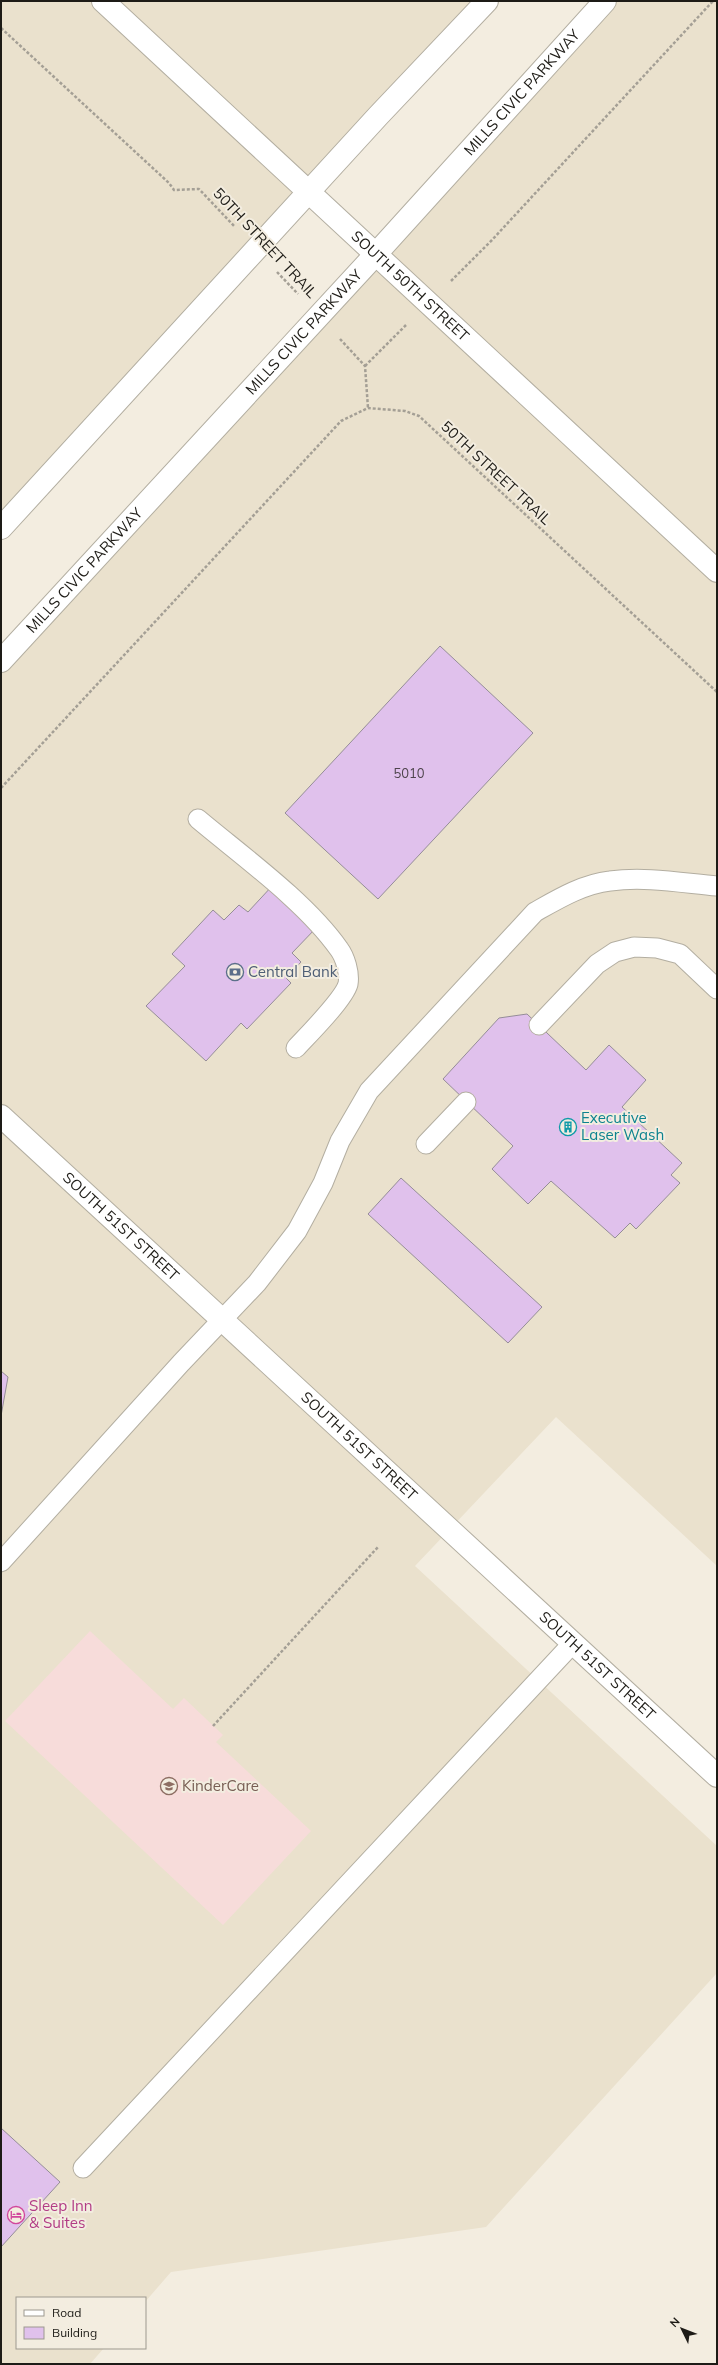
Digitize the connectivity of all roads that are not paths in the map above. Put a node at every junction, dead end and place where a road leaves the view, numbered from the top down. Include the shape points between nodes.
1 (103, 1) edge
2 (487, 1) edge
3 (606, 1) edge
4 (308, 193) junction
5 (375, 255) junction
6 (1, 528) edge
7 (717, 571) edge
8 (1, 661) edge
9 (198, 818) dead end
10 (717, 886) edge
11 (717, 989) edge
12 (539, 1025) dead end
13 (296, 1048) dead end
14 (466, 1102) dead end
15 (1, 1116) edge
16 (426, 1144) dead end
17 (223, 1319) junction
18 (1, 1562) edge
19 (573, 1643) junction
20 (717, 1776) edge
21 (83, 2168) dead end

1 - 4 main road, SOUTH 50TH STREET
2 - 4 main road
3 - 5 main road, MILLS CIVIC PARKWAY
4 - 5 main road, SOUTH 50TH STREET
4 - 6 main road
5 - 7 main road, SOUTH 50TH STREET
5 - 8 main road, MILLS CIVIC PARKWAY
9 - 13 lane via 275,883 319,924 340,950 347,968 348,984 339,999
10 - 17 lane via 666,881 610,881 568,893 535,912 369,1091 340,1141 323,1183 297,1231 257,1283
11 - 12 lane via 680,954 657,948 634,947 615,952 597,964
14 - 16 lane
15 - 17 main road, SOUTH 51ST STREET
17 - 18 lane
17 - 19 main road, SOUTH 51ST STREET
19 - 20 main road, SOUTH 51ST STREET
19 - 21 lane

